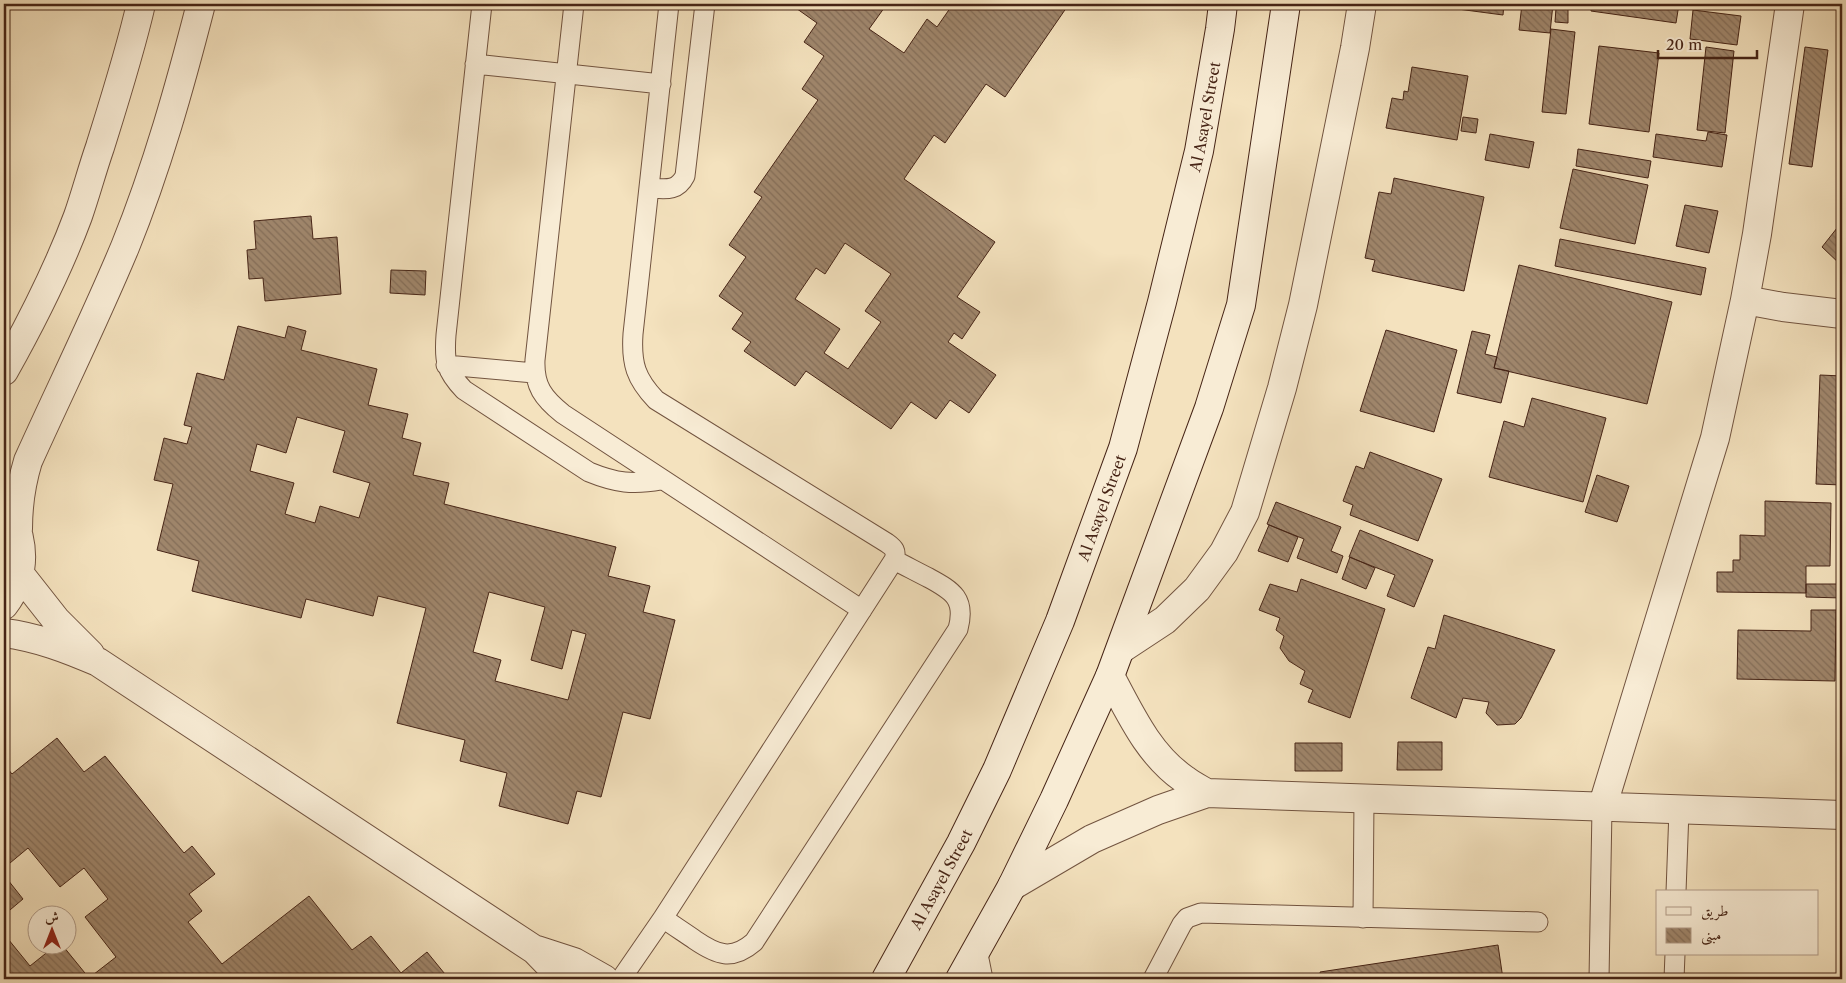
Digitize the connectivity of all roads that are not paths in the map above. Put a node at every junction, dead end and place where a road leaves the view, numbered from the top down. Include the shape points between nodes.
1 (141, 4) edge
2 (200, 4) edge
3 (482, 4) edge
4 (574, 4) edge
5 (669, 4) edge
6 (705, 4) edge
7 (1223, 4) edge
8 (1286, 4) edge
9 (1362, 4) edge
10 (1790, 4) edge
11 (475, 64) junction
12 (567, 74) junction
13 (660, 84) junction
14 (649, 188) junction
15 (1745, 300) junction
16 (1842, 314) edge
17 (446, 365) junction
18 (4, 371) edge
19 (534, 373) junction
20 (661, 480) junction
21 (4, 501) edge
22 (18, 529) junction
23 (894, 560) junction
24 (19, 573) junction
25 (4, 605) edge
26 (862, 610) junction
27 (4, 633) edge
28 (1121, 649) junction
29 (98, 662) junction
30 (1110, 676) junction
31 (1207, 793) junction
32 (1364, 800) junction
33 (1602, 808) junction
34 (1679, 810) junction
35 (1842, 815) edge
36 (1012, 886) junction
37 (1676, 890) edge
38 (663, 918) junction
39 (1364, 918) junction
40 (1538, 922) dead end
41 (977, 949) junction
42 (535, 950) junction
43 (1674, 956) edge
44 (563, 979) edge
45 (604, 979) edge
46 (621, 979) edge
47 (886, 979) edge
48 (960, 979) edge
49 (982, 979) edge
50 (1153, 979) edge
51 (1599, 979) edge
52 (1674, 979) edge

1 - 18 street via 117,95 78,216 35,314
2 - 22 street via 171,116 148,186 125,247 28,462 18,506
3 - 11 lane
4 - 12 lane
5 - 13 lane
6 - 14 lane via 686,176 676,188
7 - 47 street, Al Asayel Street via 1199,152 1123,448 1060,621 997,770
8 - 28 street via 1241,305 1206,417
9 - 28 street via 1303,305 1245,512 1224,552 1198,589 1164,620
10 - 15 street
11 - 12 lane
11 - 17 lane via 446,336
12 - 13 lane
12 - 19 lane
13 - 14 lane
14 - 23 lane via 632,353 635,370 644,387 656,400 887,542 895,550
15 - 16 street
15 - 33 street via 1715,438
17 - 19 lane
17 - 20 lane via 464,390 589,472 624,483
19 - 20 lane via 539,389 549,403
20 - 26 lane
21 - 22 street
22 - 24 street via 22,551
23 - 26 lane
23 - 38 lane via 948,588 956,596 961,618 958,628 754,942 734,954 710,951
24 - 25 street
24 - 29 street via 56,620
26 - 38 lane
27 - 29 street via 39,640
28 - 30 street
29 - 42 street
30 - 31 street via 1145,739 1162,760
30 - 36 street
31 - 32 street
31 - 36 street via 1092,839
32 - 33 street
32 - 39 lane
33 - 34 street
33 - 51 lane
34 - 35 street
34 - 37 lane
36 - 41 street
38 - 46 lane
39 - 40 lane
39 - 50 lane via 1194,914 1182,924
41 - 48 street
41 - 49 lane
42 - 44 street
42 - 45 street via 574,962
43 - 52 lane

